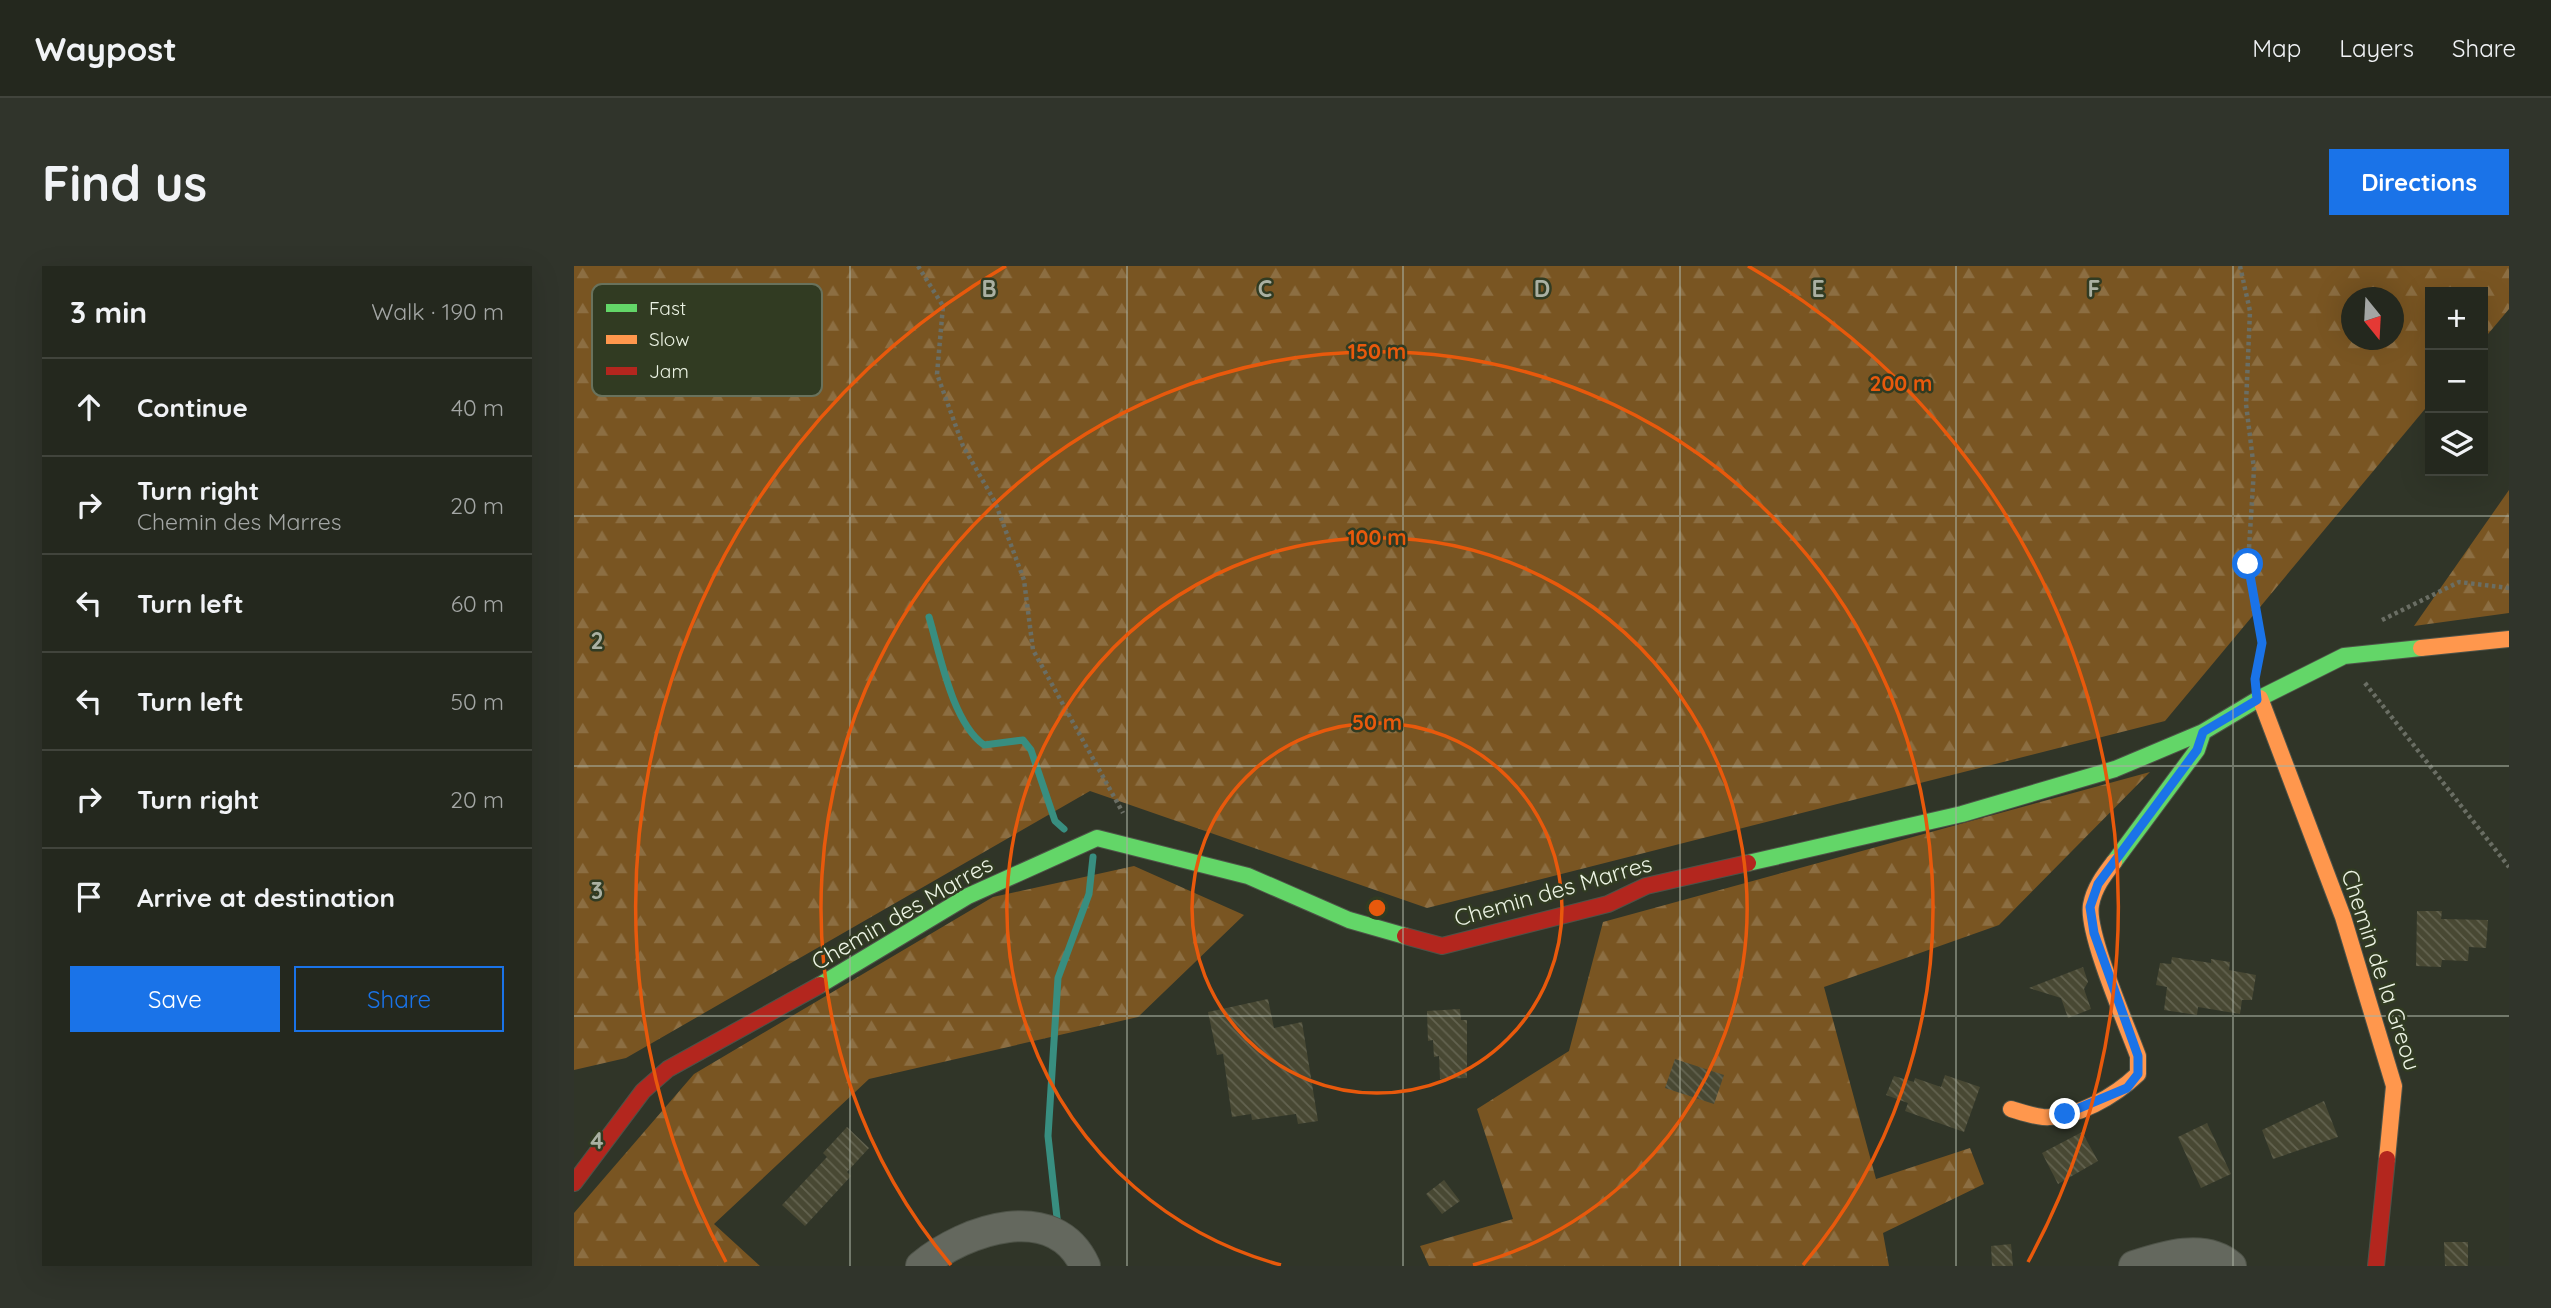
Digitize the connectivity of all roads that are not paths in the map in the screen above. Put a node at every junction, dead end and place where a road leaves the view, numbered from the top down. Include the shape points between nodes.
1 (2509, 639) edge
2 (2259, 699) junction
3 (2203, 732) junction
4 (2011, 1109) dead end
5 (574, 1183) edge
6 (921, 1266) edge
7 (1085, 1266) edge
8 (2134, 1266) edge
9 (2231, 1266) edge
10 (2376, 1266) edge

1 - 2 street, Chemin des Marres via 2344,656
2 - 3 street, Chemin des Marres
2 - 10 street, Chemin de la Greou via 2343,917 2394,1086
3 - 4 street via 2197,750 2098,884 2090,907 2094,933 2138,1056 2138,1074 2127,1088 2065,1114 2046,1117
3 - 5 street, Chemin des Marres via 2115,769 1962,814 1646,886 1608,904 1442,946 1349,920 1248,876 1097,838 968,896 668,1069 643,1091
6 - 7 street via 999,1227 1031,1226 1059,1233 1079,1251
8 - 9 street via 2185,1253 2209,1254

